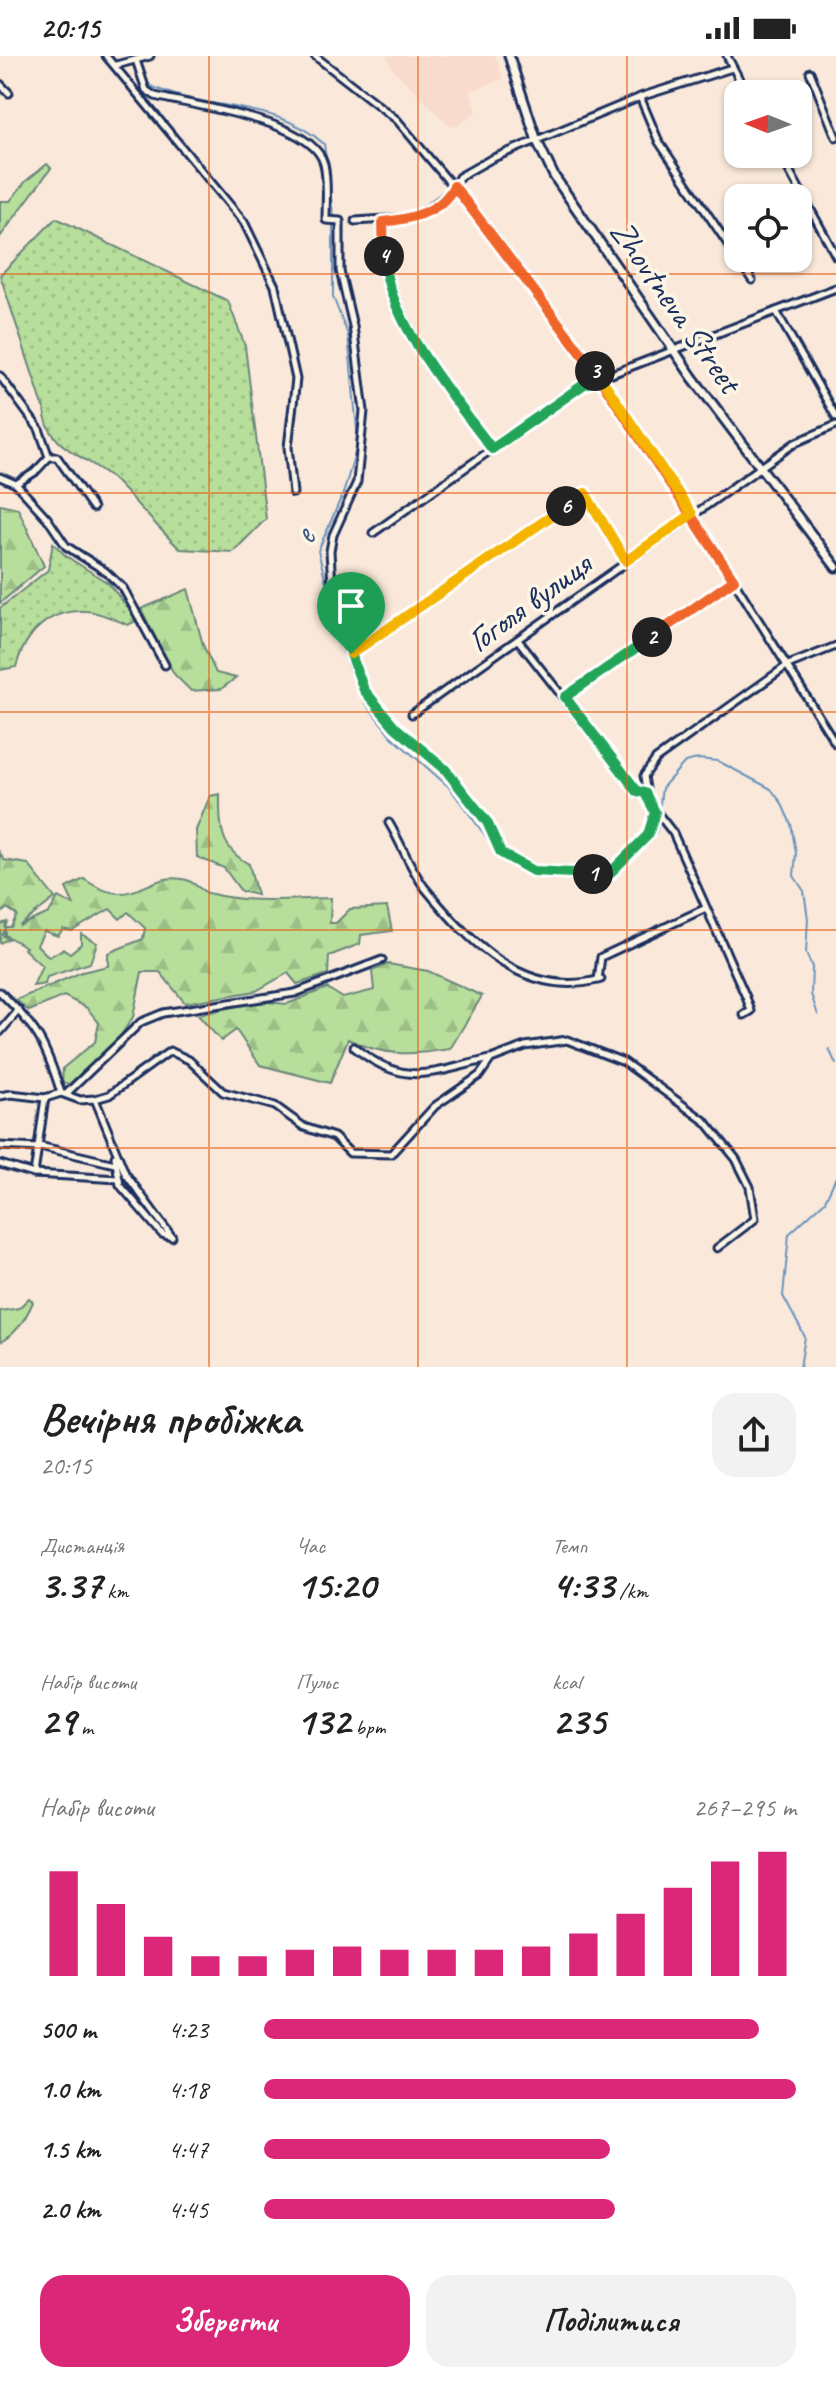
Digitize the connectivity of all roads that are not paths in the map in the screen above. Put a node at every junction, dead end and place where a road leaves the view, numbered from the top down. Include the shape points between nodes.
1 (106, 56) edge
2 (315, 56) edge
3 (509, 56) edge
4 (727, 56) edge
5 (148, 57) edge
6 (136, 60) junction
7 (116, 65) junction
8 (732, 68) junction
9 (810, 72) dead end
10 (739, 80) edge
11 (0, 84) edge
12 (9, 93) dead end
13 (640, 97) junction
14 (836, 137) edge
15 (537, 141) junction
16 (788, 168) edge
17 (454, 186) junction
18 (355, 221) dead end
19 (383, 222) junction
20 (836, 256) edge
21 (752, 280) dead end
22 (836, 288) edge
23 (776, 311) junction
24 (675, 350) junction
25 (0, 376) edge
26 (601, 378) junction
27 (836, 417) edge
28 (836, 425) edge
29 (492, 449) junction
30 (49, 457) junction
31 (762, 467) junction
32 (0, 477) edge
33 (16, 484) junction
34 (293, 493) dead end
35 (93, 508) dead end
36 (692, 514) junction
37 (373, 533) dead end
38 (626, 561) junction
39 (836, 567) edge
40 (734, 580) junction
41 (518, 640) junction
42 (836, 646) edge
43 (351, 654) junction
44 (165, 665) dead end
45 (788, 665) junction
46 (565, 697) junction
47 (412, 714) dead end
48 (836, 744) edge
49 (645, 793) junction
50 (656, 814) junction
51 (389, 823) dead end
52 (706, 908) junction
53 (382, 960) dead end
54 (0, 992) edge
55 (19, 1010) junction
56 (744, 1015) dead end
57 (0, 1032) edge
58 (354, 1047) dead end
59 (491, 1059) junction
60 (63, 1094) junction
61 (0, 1096) edge
62 (45, 1098) junction
63 (95, 1099) junction
64 (0, 1146) edge
65 (39, 1147) junction
66 (114, 1151) junction
67 (0, 1164) edge
68 (115, 1164) junction
69 (34, 1174) junction
70 (119, 1179) junction
71 (717, 1248) dead end

1 - 7 street
2 - 17 street via 397,120
3 - 15 main road, Zhovtneva Street
4 - 8 street
5 - 6 street
6 - 7 street
6 - 43 street via 146,90 155,96 272,126 315,147 324,162 326,220 340,221 340,271 364,411 357,482 330,551 333,602
7 - 34 street via 244,222 275,286 296,379 288,447
8 - 10 street
8 - 13 street
9 - 14 street
11 - 12 street
13 - 15 street
13 - 21 street via 659,142
15 - 17 street via 474,168
15 - 24 main road, Zhovtneva Street via 561,187
16 - 20 street
17 - 19 street via 417,217
17 - 26 street
18 - 19 street
19 - 29 street via 385,269 396,302 445,386
22 - 23 street
23 - 24 street
23 - 27 street
24 - 26 street
24 - 31 main road, Zhovtneva Street
25 - 30 street via 39,429
26 - 29 street
26 - 36 street
28 - 31 street, Гоголя вулиця via 795,443
29 - 37 street
30 - 33 street
30 - 35 street via 57,457
31 - 36 street, Гоголя вулиця
31 - 39 main road, Zhovtneva Street
32 - 33 street
33 - 44 street via 66,546 123,588
36 - 38 street, Гоголя вулиця
36 - 40 street
38 - 41 street, Гоголя вулиця
38 - 43 street via 585,493
40 - 45 street
40 - 46 street
41 - 46 street
41 - 47 street, Гоголя вулиця
42 - 45 street
43 - 50 street via 364,690 395,727 445,769 487,822 501,853 520,867 608,875 648,835
45 - 48 street
45 - 49 street via 656,759 646,771
46 - 49 street via 637,791
49 - 50 street
50 - 52 street
51 - 52 street via 425,888 492,958 524,977 581,985 599,980 601,957
52 - 56 street via 751,1008
53 - 60 street via 295,993 241,999 141,1022
54 - 55 street
55 - 57 street
55 - 60 street via 47,1048
58 - 59 street via 398,1073 445,1072
59 - 63 street via 480,1075 435,1106 391,1154 350,1153 334,1137 304,1127 275,1106 223,1092 175,1052 162,1054 109,1095
59 - 71 street via 525,1046 576,1042 624,1062 706,1122 736,1159 750,1187 755,1217
60 - 62 street
60 - 63 street
61 - 62 street
62 - 65 street
63 - 66 street
64 - 65 street
65 - 68 street
65 - 69 street
66 - 68 street
66 - 70 street via 172,1237 162,1234
67 - 69 street
68 - 70 street
69 - 70 street

